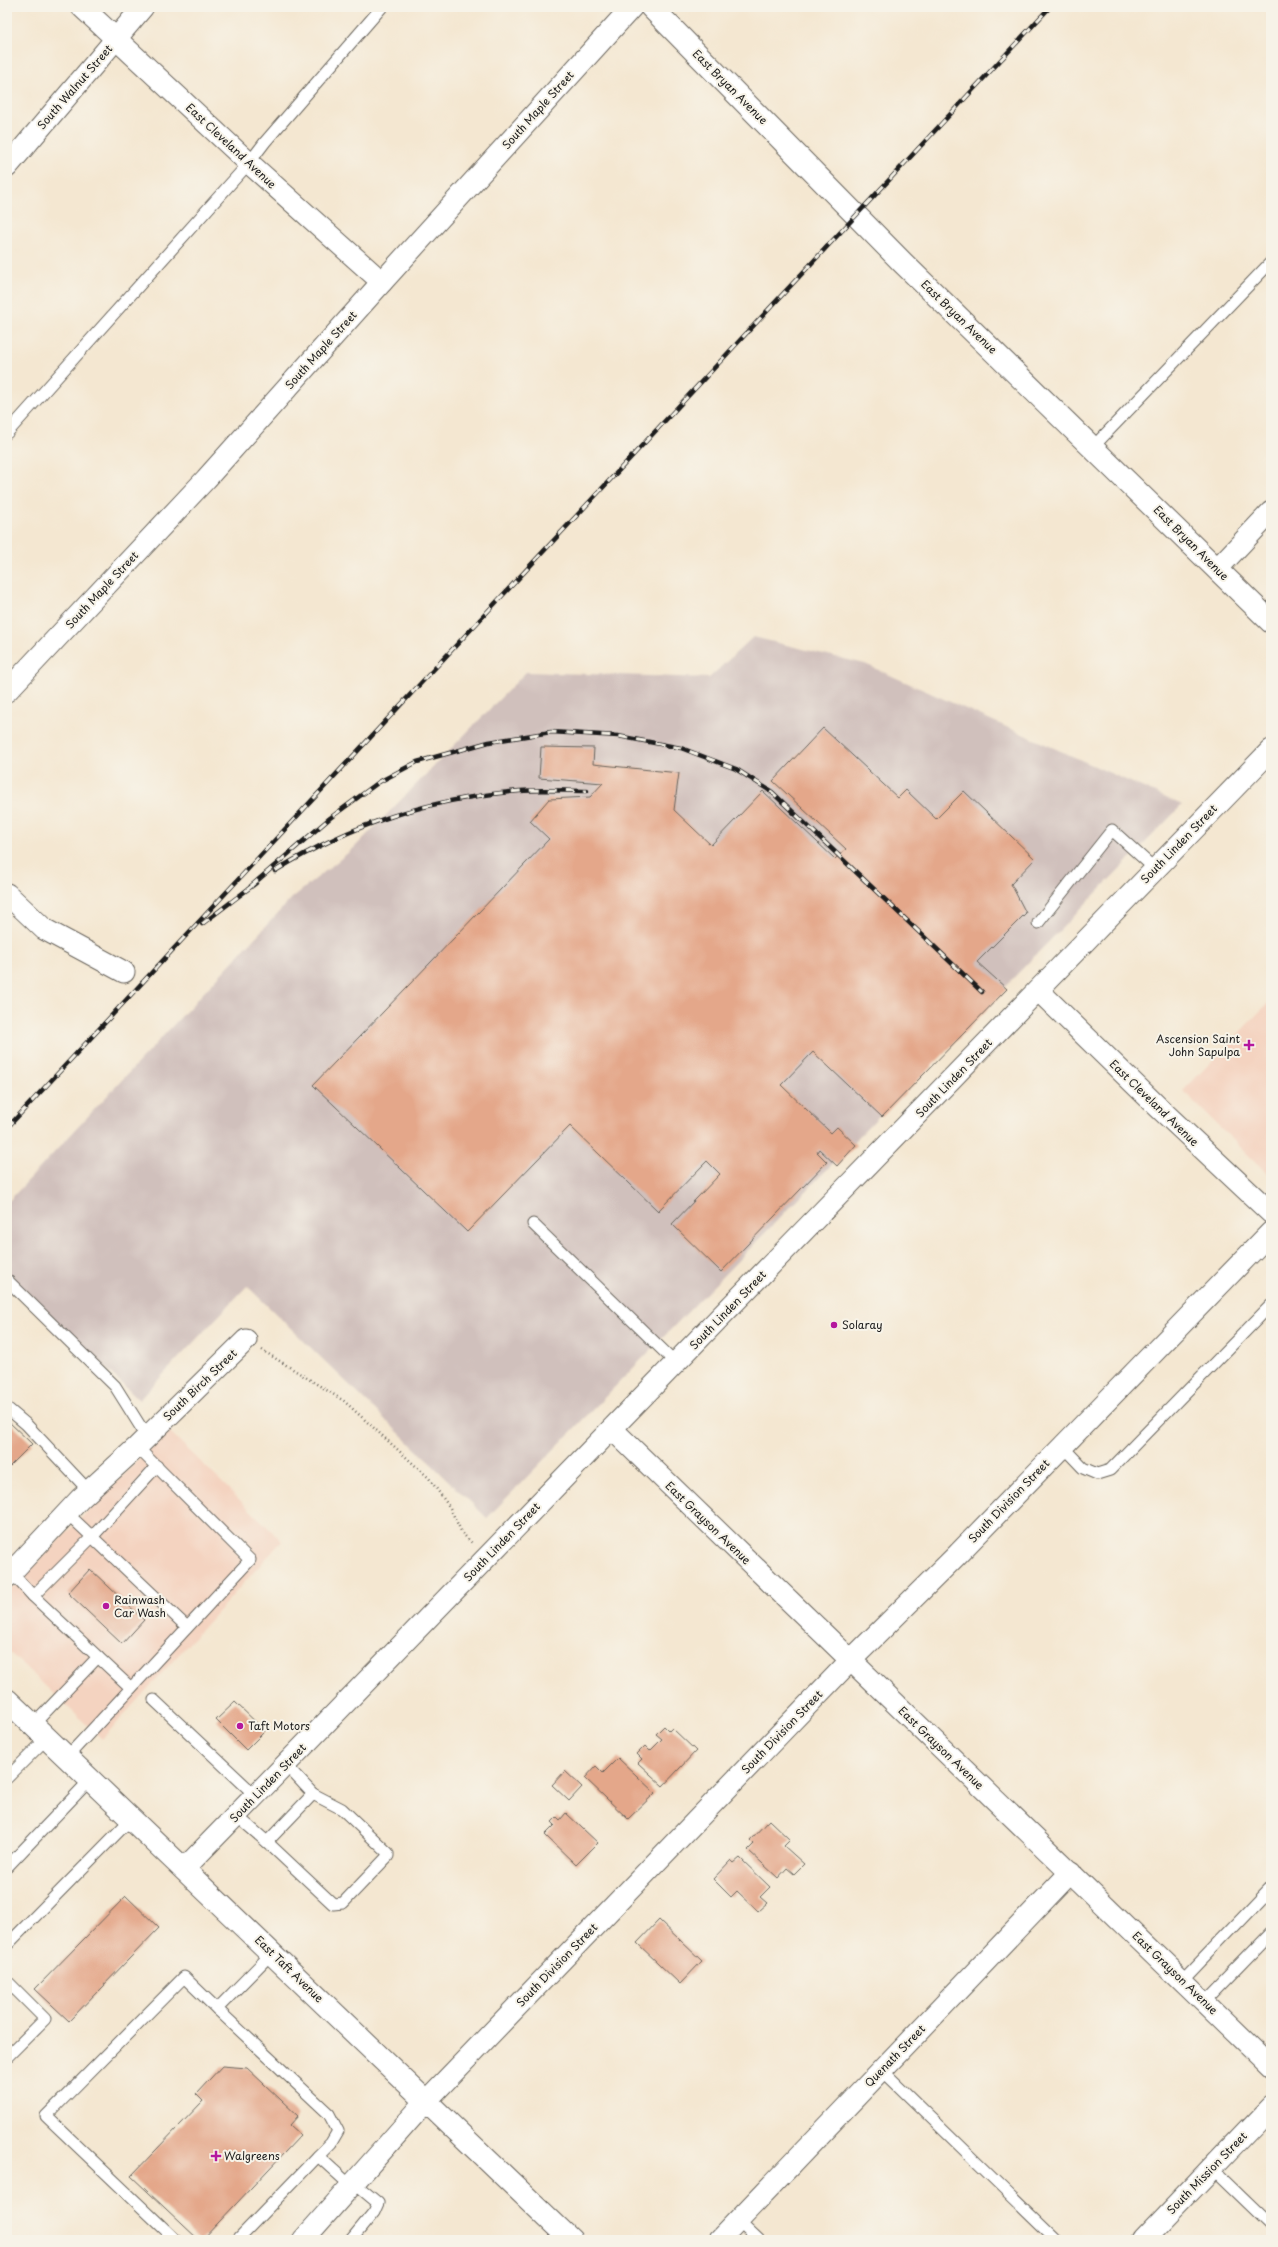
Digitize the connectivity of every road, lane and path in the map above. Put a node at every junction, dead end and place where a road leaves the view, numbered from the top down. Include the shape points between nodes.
1 (82, 7) edge
2 (144, 7) edge
3 (382, 7) edge
4 (632, 7) edge
5 (651, 7) edge
6 (117, 39) junction
7 (249, 163) junction
8 (7, 167) edge
9 (1271, 262) edge
10 (382, 282) junction
11 (7, 433) edge
12 (1093, 447) junction
13 (1271, 512) edge
14 (1217, 569) junction
15 (1271, 622) edge
16 (7, 691) edge
17 (1271, 750) edge
18 (1155, 869) junction
19 (7, 894) edge
20 (1038, 923) dead end
21 (124, 972) dead end
22 (1039, 990) junction
23 (1271, 1213) edge
24 (533, 1224) dead end
25 (1271, 1232) edge
26 (7, 1280) edge
27 (1271, 1305) edge
28 (246, 1340) joint
29 (676, 1363) junction
30 (7, 1408) edge
31 (612, 1429) junction
32 (142, 1442) junction
33 (1062, 1446) junction
34 (157, 1466) junction
35 (89, 1491) junction
36 (67, 1513) junction
37 (92, 1537) junction
38 (487, 1557) junction
39 (9, 1574) edge
40 (34, 1596) junction
41 (188, 1627) junction
42 (98, 1657) junction
43 (850, 1661) junction
44 (131, 1688) junction
45 (7, 1700) edge
46 (154, 1700) dead end
47 (40, 1732) junction
48 (67, 1757) junction
49 (286, 1765) junction
50 (7, 1778) edge
51 (90, 1780) junction
52 (313, 1794) junction
53 (256, 1796) junction
54 (237, 1816) junction
55 (131, 1819) junction
56 (266, 1842) junction
57 (7, 1867) edge
58 (184, 1869) junction
59 (1071, 1872) junction
60 (1271, 1888) edge
61 (1271, 1932) edge
62 (7, 1945) edge
63 (272, 1953) junction
64 (1183, 1980) junction
65 (9, 1986) edge
66 (1204, 2001) junction
67 (217, 2009) junction
68 (7, 2057) edge
69 (1271, 2067) edge
70 (882, 2070) junction
71 (427, 2100) junction
72 (1271, 2106) edge
73 (318, 2156) junction
74 (1212, 2168) junction
75 (352, 2185) junction
76 (738, 2220) junction
77 (1271, 2225) edge
78 (176, 2240) edge
79 (237, 2240) edge
80 (303, 2240) edge
81 (351, 2240) edge
82 (571, 2240) edge
83 (719, 2240) edge
84 (759, 2240) edge
85 (1057, 2240) edge
86 (1143, 2240) edge

1 - 6 street, East Cleveland Avenue
2 - 6 street, South Walnut Street
3 - 7 lane
4 - 10 street, South Maple Street
5 - 12 main road, East Bryan Avenue via 904,263
6 - 7 street, East Cleveland Avenue
6 - 8 street, South Walnut Street
7 - 10 street, East Cleveland Avenue
7 - 11 lane
9 - 12 lane
10 - 16 street, South Maple Street via 206,479
12 - 14 main road, East Bryan Avenue
13 - 14 street
14 - 15 main road, East Bryan Avenue
17 - 18 street, South Linden Street
18 - 20 lane via 1112,830
18 - 22 street, South Linden Street
19 - 21 street via 44,929
22 - 23 street, East Cleveland Avenue
22 - 29 street, South Linden Street
24 - 29 lane
25 - 33 street, South Division Street
26 - 32 lane via 115,1386
27 - 33 lane via 1110,1470 1097,1474 1083,1468
28 - 32 street, South Birch Street
28 - 38 path, South Birch Street via 344,1401 429,1478 450,1508 462,1533
29 - 31 street, South Linden Street
30 - 35 lane via 26,1424
31 - 38 street, South Linden Street
31 - 43 street, East Grayson Avenue
32 - 34 lane
32 - 35 street, South Birch Street
33 - 43 street, South Division Street
34 - 37 lane
34 - 41 lane via 250,1560
35 - 36 street, South Birch Street
36 - 37 lane
36 - 39 street, South Birch Street
37 - 40 lane
37 - 41 lane
38 - 49 street, South Linden Street
39 - 40 lane
40 - 42 lane
41 - 44 lane
42 - 44 lane
42 - 47 lane
43 - 59 street, East Grayson Avenue
43 - 71 street, South Division Street
44 - 48 lane
45 - 47 main road, East Taft Avenue
46 - 53 lane
47 - 48 main road, East Taft Avenue
47 - 50 lane
48 - 51 main road, East Taft Avenue
49 - 52 lane
49 - 53 street, South Linden Street
51 - 55 main road, East Taft Avenue
51 - 57 lane
52 - 56 lane
52 - 56 lane via 342,1808 388,1853 388,1856 343,1903 333,1904
53 - 54 street, South Linden Street
54 - 56 lane
54 - 58 street, South Linden Street
55 - 58 main road, East Taft Avenue
55 - 62 lane
58 - 63 main road, East Taft Avenue
59 - 64 street, East Grayson Avenue
59 - 70 street, Quenath Street
60 - 64 lane
61 - 66 lane
63 - 67 lane
63 - 71 main road, East Taft Avenue
64 - 66 street, East Grayson Avenue
65 - 68 lane via 46,2019
66 - 69 street, East Grayson Avenue
67 - 73 lane via 329,2114 338,2131 331,2143
67 - 78 lane via 184,1977 46,2116
70 - 76 street, Quenath Street
70 - 85 lane
71 - 75 street, South Division Street
71 - 82 main road, East Taft Avenue
72 - 74 main road, South Mission Street
73 - 75 lane
73 - 79 lane
74 - 77 lane
74 - 86 main road, South Mission Street
75 - 80 street, South Division Street
75 - 81 lane via 378,2204
76 - 83 street, Quenath Street
76 - 84 lane

